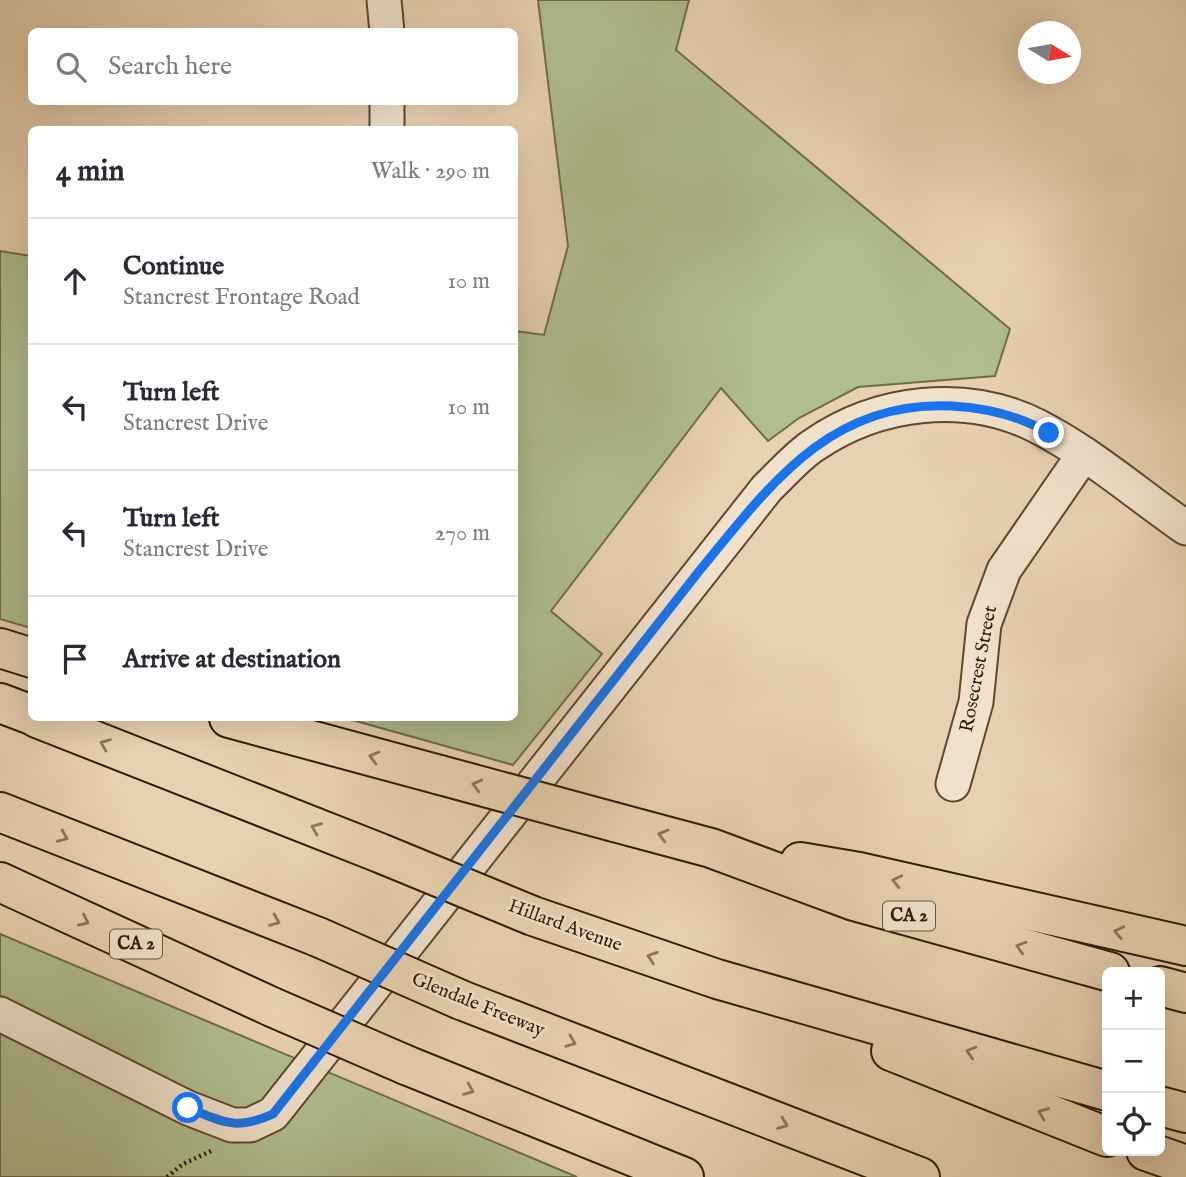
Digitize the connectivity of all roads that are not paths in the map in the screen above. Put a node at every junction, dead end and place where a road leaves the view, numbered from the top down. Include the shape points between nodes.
1 (384, 0) edge
2 (387, 28) edge
3 (387, 105) edge
4 (387, 126) edge
5 (1084, 454) junction
6 (1186, 528) edge
7 (0, 648) edge
8 (28, 658) edge
9 (0, 703) edge
10 (28, 714) edge
11 (45, 721) edge
12 (240, 721) edge
13 (953, 784) dead end
14 (0, 812) edge
15 (712, 848) junction
16 (0, 882) edge
17 (1186, 946) edge
18 (1102, 970) edge
19 (717, 979) junction
20 (1165, 987) edge
21 (1186, 993) edge
22 (0, 1014) edge
23 (1102, 1090) edge
24 (1165, 1107) edge
25 (1186, 1113) edge
26 (1102, 1135) edge
27 (1160, 1156) edge
28 (1186, 1165) edge
29 (684, 1177) edge
30 (920, 1177) edge

1 - 2 street
3 - 4 street
5 - 6 street
5 - 13 street, Rosecrest Street via 1004,570 984,624 976,702
5 - 22 street via 1011,415 977,407 920,404 866,416 813,446 767,488 700,570 273,1114 250,1125 232,1125 188,1108
7 - 8 highway
9 - 10 highway
19 -> 11 highway, Hillard Avenue, bridge via 533,916
15 -> 12 highway, CA 2, bridge
14 -> 30 highway, Glendale Freeway, bridge via 318,937 461,1000
17 -> 15 highway via 859,872
18 -> 15 highway, CA 2 via 854,901
16 -> 29 highway, CA 2, bridge via 406,1065
23 -> 19 highway, Hillard Avenue
26 -> 19 highway
20 - 21 highway
24 - 25 highway
27 - 28 highway

